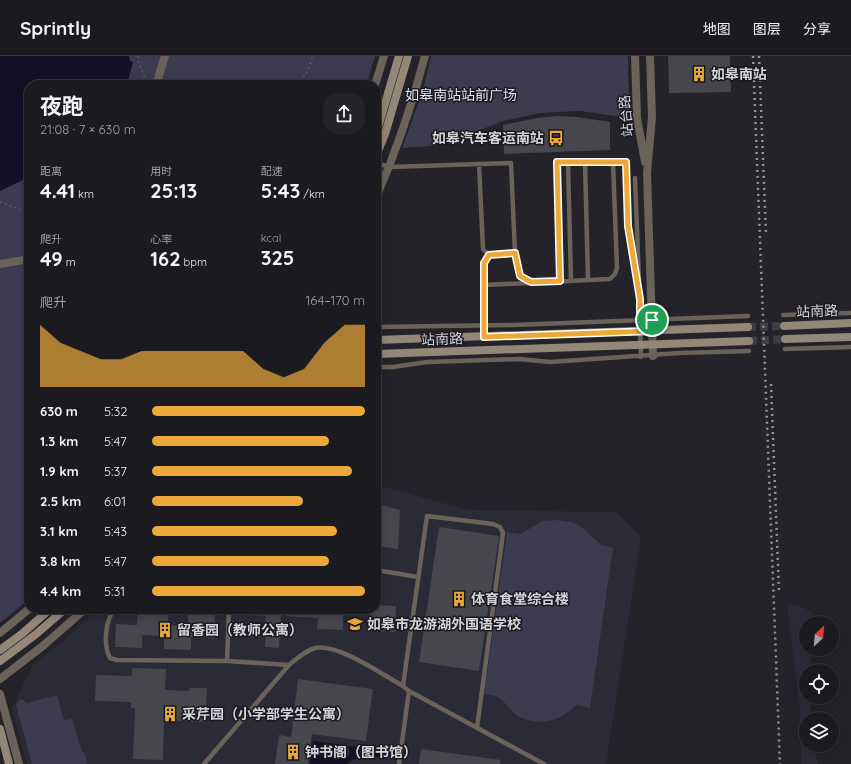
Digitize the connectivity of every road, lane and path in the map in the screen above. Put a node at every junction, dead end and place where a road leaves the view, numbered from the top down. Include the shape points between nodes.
1 (138, 56) edge
2 (165, 56) edge
3 (313, 56) edge
4 (384, 56) edge
5 (400, 56) edge
6 (408, 56) edge
7 (425, 56) edge
8 (635, 56) edge
9 (650, 56) edge
10 (146, 80) edge
11 (158, 80) edge
12 (301, 80) edge
13 (377, 80) edge
14 (381, 118) edge
15 (381, 144) edge
16 (568, 162) junction
17 (585, 162) junction
18 (614, 162) junction
19 (381, 164) edge
20 (479, 164) junction
21 (390, 167) junction
22 (647, 173) junction
23 (635, 178) dead end
24 (381, 187) edge
25 (0, 202) edge
26 (24, 211) joint
27 (24, 220) edge
28 (515, 253) junction
29 (489, 255) junction
30 (24, 260) edge
31 (0, 264) edge
32 (588, 280) junction
33 (560, 281) junction
34 (571, 281) junction
35 (531, 282) junction
36 (485, 285) junction
37 (640, 299) junction
38 (851, 313) edge
39 (783, 315) dead end
40 (748, 316) dead end
41 (640, 320) junction
42 (652, 320) junction
43 (851, 323) edge
44 (485, 325) junction
45 (784, 326) tunnel mouth
46 (381, 327) edge
47 (748, 327) tunnel mouth
48 (641, 331) junction
49 (653, 331) junction
50 (484, 337) junction
51 (851, 337) edge
52 (785, 339) tunnel mouth
53 (381, 340) edge
54 (749, 340) tunnel mouth
55 (641, 344) junction
56 (653, 344) junction
57 (851, 347) edge
58 (785, 349) dead end
59 (749, 351) dead end
60 (381, 354) edge
61 (653, 356) junction
62 (641, 357) junction
63 (381, 367) edge
64 (381, 571) edge
65 (418, 577) junction
66 (24, 613) edge
67 (44, 614) edge
68 (59, 614) edge
69 (79, 614) edge
70 (111, 614) edge
71 (228, 614) edge
72 (0, 633) edge
73 (0, 650) edge
74 (0, 661) edge
75 (227, 661) junction
76 (289, 665) junction
77 (0, 679) edge
78 (403, 686) junction
79 (409, 691) junction
80 (0, 694) edge
81 (477, 728) junction
82 (0, 729) edge
83 (9, 764) edge
84 (19, 764) edge
85 (204, 764) edge
86 (399, 764) edge
87 (544, 764) edge

1 - 10 path
2 - 11 street
3 - 12 path
4 - 13 street
5 - 14 street
6 - 15 street
7 - 21 street
8 - 22 street, 站台路 via 637,118
9 - 22 street, 站台路 via 652,117
16 - 17 lane
16 - 33 lane via 557,162
16 - 34 lane
17 - 18 lane
17 - 32 lane
18 - 32 lane via 617,268 610,278
18 - 37 lane via 626,162 628,226
19 - 21 lane
20 - 21 lane
20 - 28 lane via 512,163
20 - 29 lane via 483,249
21 - 24 street
22 - 42 street, 站台路
23 - 37 lane
25 - 26 path
26 - 27 path
28 - 29 lane
28 - 35 lane via 520,276
29 - 36 lane via 484,263
30 - 31 street
32 - 34 lane
33 - 34 lane
33 - 35 lane
35 - 36 lane
36 - 44 lane
37 - 41 lane
38 - 39 lane
40 - 42 lane
41 - 42 lane
41 - 44 lane
41 - 48 lane
42 - 49 street, 站台路
43 - 45 street, 站南路
44 - 46 lane
44 - 50 lane
47 - 49 street, 站南路
48 - 49 street, 站南路
48 - 50 street, 站南路
48 - 55 lane
49 - 56 street, 站台路
50 - 53 street, 站南路
51 - 52 street, 站南路
54 - 56 street, 站南路
55 - 56 street, 站南路
55 - 60 street, 站南路
55 - 62 lane
56 - 61 street, 站台路
57 - 58 lane
59 - 61 lane
61 - 62 lane
62 - 63 lane via 550,362 520,359 427,362
64 - 65 lane
65 - 78 lane
65 - 81 lane via 426,516 500,527 503,533
66 - 72 street
67 - 73 street
68 - 74 street
69 - 77 street
70 - 75 lane via 106,637 110,658
71 - 75 lane
75 - 76 lane
76 - 78 lane via 315,648 330,649 345,653
76 - 85 lane
78 - 79 lane
79 - 81 lane
79 - 86 lane
80 - 84 street
81 - 87 lane
82 - 83 street

